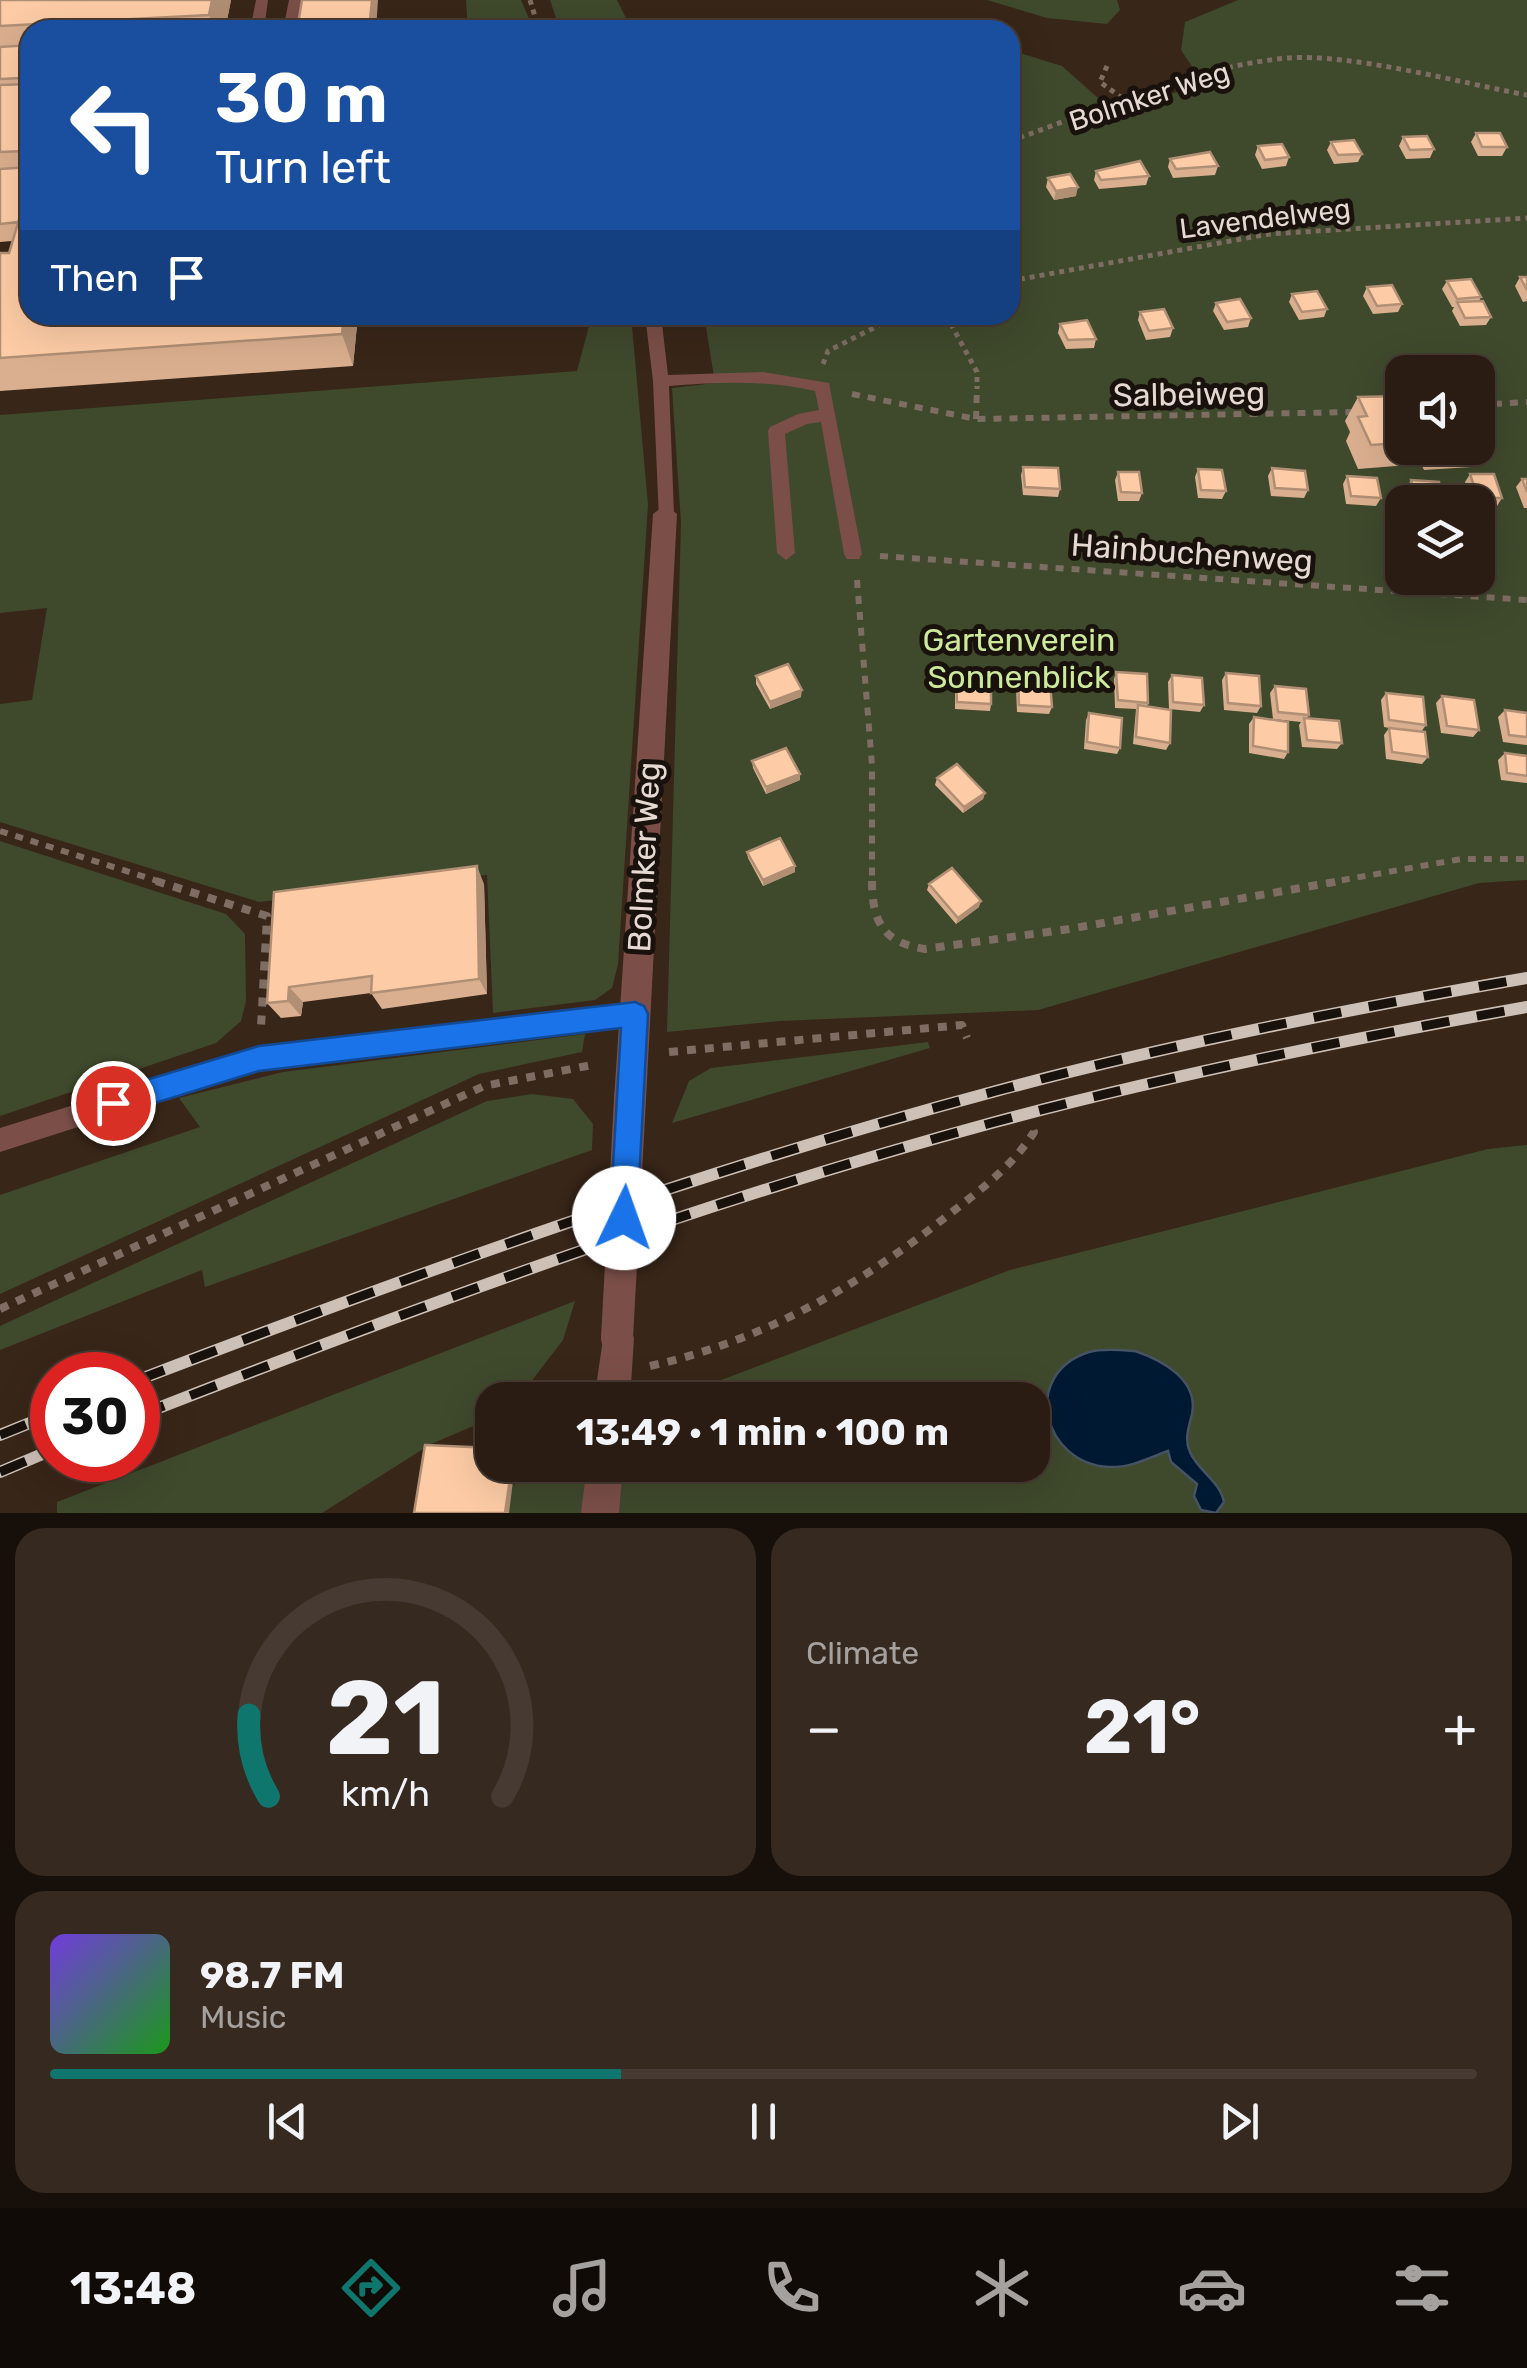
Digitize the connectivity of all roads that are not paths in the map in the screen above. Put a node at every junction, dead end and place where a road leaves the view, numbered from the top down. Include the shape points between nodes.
1 (654, 325) edge
2 (661, 381) junction
3 (828, 416) junction
4 (665, 514) joint
5 (786, 553) dead end
6 (854, 554) road end
7 (635, 1014) junction
8 (0, 1140) edge
9 (614, 1370) edge
10 (603, 1482) edge
11 (600, 1513) edge

1 - 2 lane, Bolmker Weg
2 - 3 lane via 785,377 823,387
2 - 4 lane, Bolmker Weg
3 - 5 lane via 776,431
3 - 6 lane
4 - 7 street, Bolmker Weg
7 - 8 lane via 259,1058
7 - 9 street, Bolmker Weg, bridge
10 - 11 street

